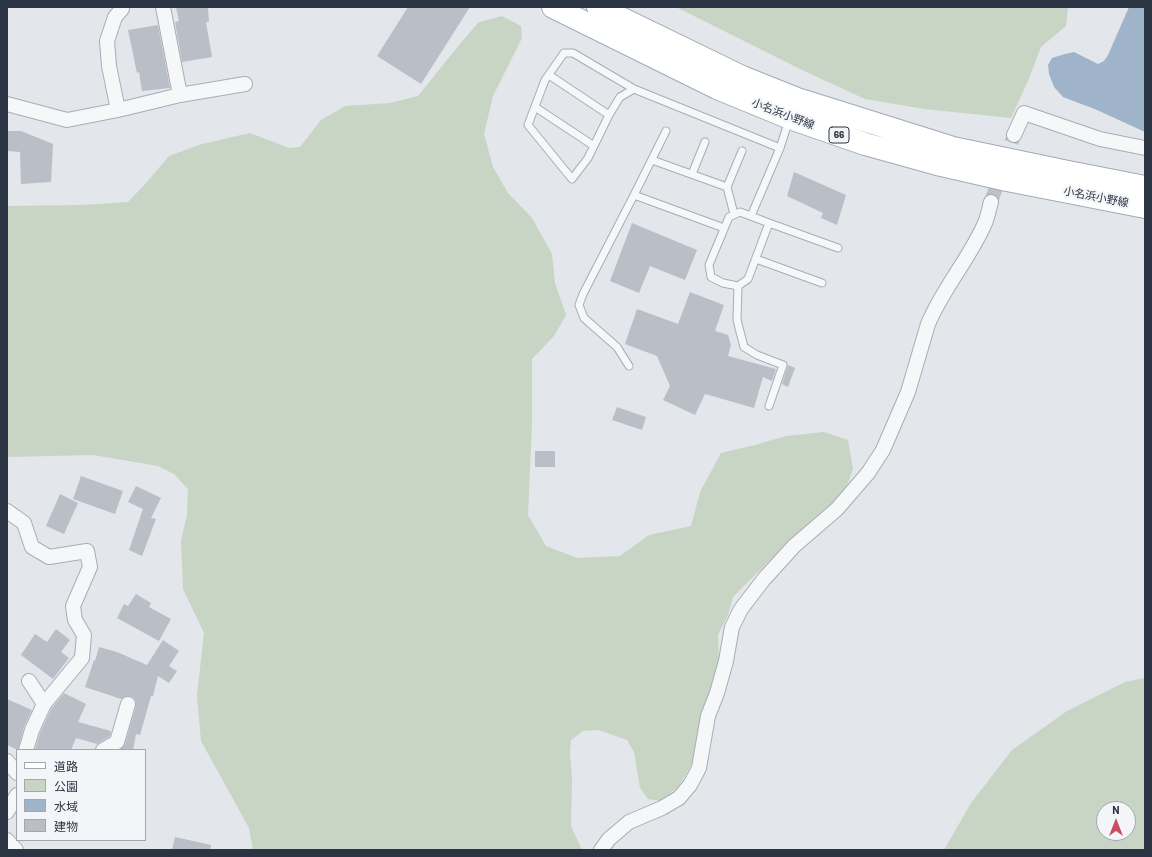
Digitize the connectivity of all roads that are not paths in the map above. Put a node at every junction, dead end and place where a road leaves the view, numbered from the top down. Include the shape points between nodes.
1 (162, 7) edge
2 (553, 7) edge
3 (598, 7) edge
4 (122, 9) dead end
5 (549, 75) junction
6 (246, 84) dead end
7 (634, 89) junction
8 (180, 95) junction
9 (7, 104) edge
10 (535, 107) junction
11 (793, 109) junction
12 (118, 110) junction
13 (609, 115) junction
14 (666, 131) dead end
15 (1014, 135) tunnel mouth
16 (705, 142) dead end
17 (594, 146) junction
18 (780, 148) junction
19 (1145, 148) edge
20 (742, 151) dead end
21 (652, 160) junction
22 (692, 174) junction
23 (727, 187) junction
24 (1145, 187) edge
25 (634, 195) junction
26 (991, 202) tunnel mouth
27 (1145, 207) edge
28 (734, 214) junction
29 (751, 216) junction
30 (769, 223) junction
31 (724, 228) junction
32 (838, 248) dead end
33 (756, 260) junction
34 (822, 284) dead end
35 (738, 286) junction
36 (629, 366) dead end
37 (769, 406) dead end
38 (7, 510) edge
39 (29, 681) dead end
40 (44, 704) junction
41 (128, 704) dead end
42 (26, 749) edge
43 (105, 749) edge
44 (7, 762) edge
45 (16, 772) edge
46 (16, 797) edge
47 (7, 812) edge
48 (7, 840) edge
49 (16, 850) edge
50 (601, 850) edge

1 - 8 street
2 - 11 main road, 小名浜小野線 / 66 via 717,88
3 - 11 main road, 小名浜小野線 / 66 via 742,76
4 - 12 street via 116,17 107,41
5 - 7 lane via 564,53 573,53
5 - 10 lane
5 - 13 lane
6 - 8 street
7 - 13 lane via 620,97
7 - 18 lane
8 - 12 street
9 - 12 street via 67,120
10 - 17 lane
10 - 17 lane via 528,125 572,179
11 - 18 lane
11 - 24 main road, 小名浜小野線 / 66 via 953,148
11 - 27 main road, 小名浜小野線 / 66 via 865,144 1007,180
13 - 17 lane
14 - 21 lane
15 - 19 street via 1024,114 1100,139
16 - 22 lane
18 - 29 lane
20 - 23 lane
21 - 22 lane
21 - 25 lane
22 - 23 lane
23 - 28 lane
25 - 31 lane
25 - 36 lane via 579,305 584,318 617,346
26 - 50 street via 986,222 933,311 908,392 884,450 837,509 794,546 741,609 732,627 717,693 708,716 699,768 690,785 679,798 629,822 609,839
28 - 29 lane via 740,212
28 - 31 lane via 729,217
29 - 30 lane
30 - 32 lane
30 - 33 lane
31 - 35 lane via 709,265 711,276 723,283
33 - 34 lane
33 - 35 lane via 748,279
35 - 37 lane via 737,320 744,346 783,365
38 - 40 street via 24,523 32,547 49,557 87,551 90,567 73,606 75,620 84,635 82,658
39 - 40 street
40 - 42 street
41 - 43 street via 117,742
44 - 45 street
46 - 47 street
48 - 49 street

